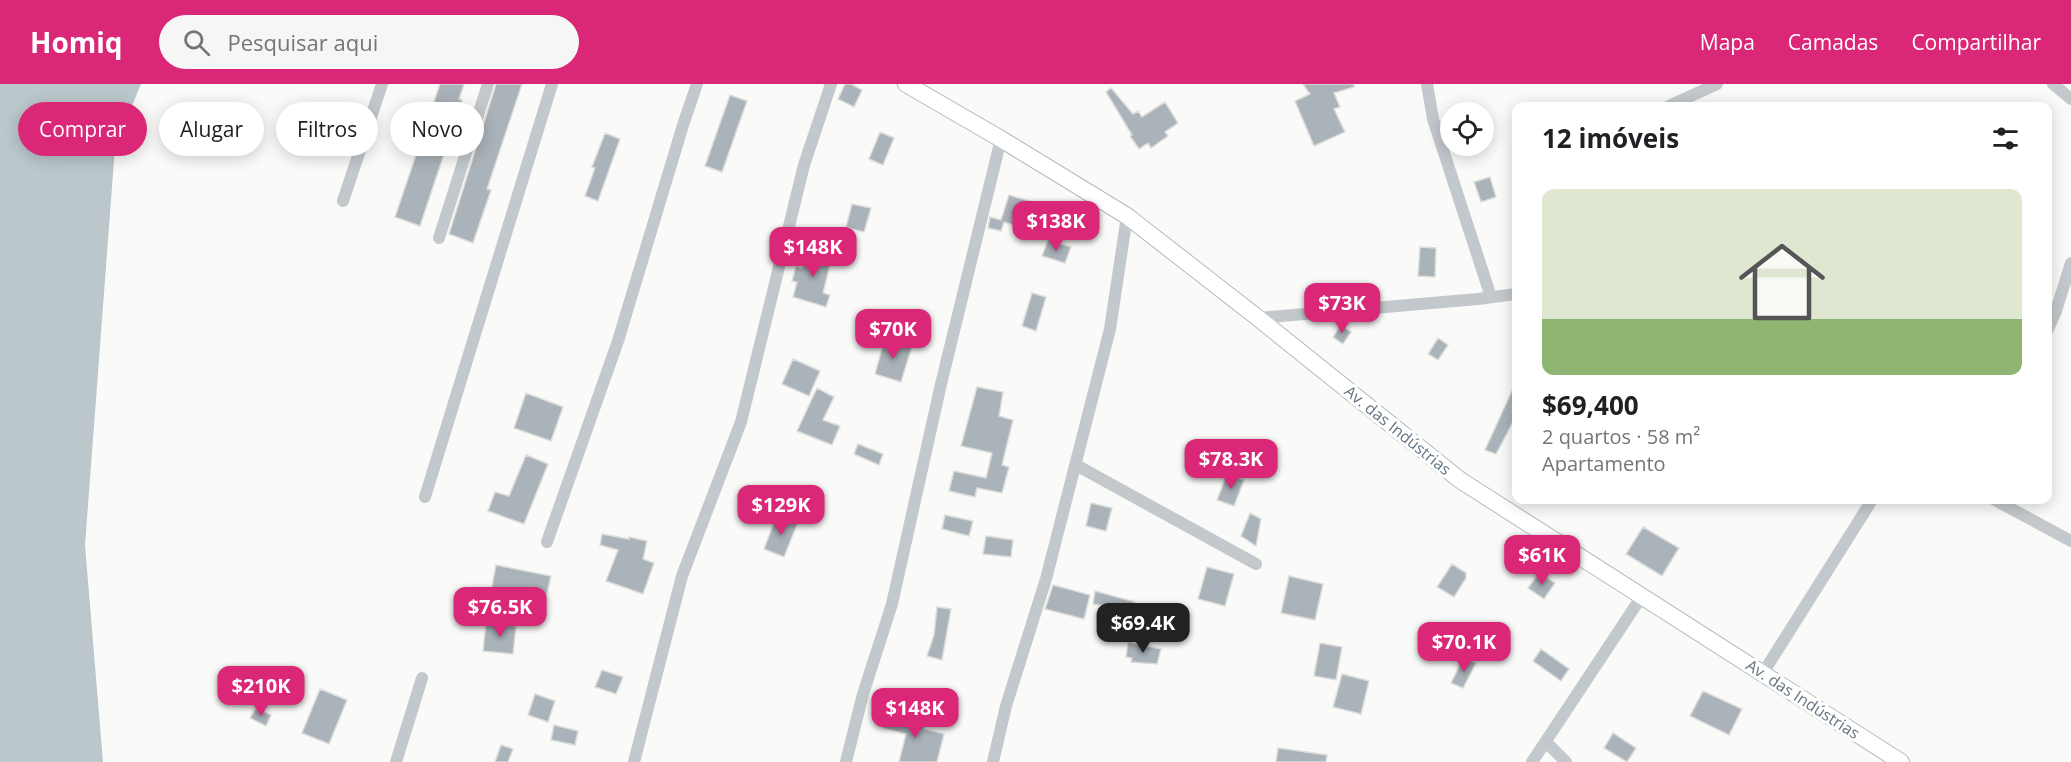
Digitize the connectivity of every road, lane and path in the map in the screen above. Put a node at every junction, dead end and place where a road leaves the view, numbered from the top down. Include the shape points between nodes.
1 (382, 84) edge
2 (489, 84) edge
3 (552, 84) edge
4 (697, 84) edge
5 (831, 84) edge
6 (906, 84) edge
7 (1427, 84) edge
8 (1717, 84) edge
9 (2053, 84) edge
10 (2071, 99) edge
11 (1678, 102) edge
12 (1001, 139) junction
13 (343, 201) dead end
14 (1127, 216) junction
15 (439, 238) dead end
16 (2071, 263) edge
17 (1512, 294) edge
18 (1491, 297) junction
19 (1258, 318) junction
20 (2052, 320) edge
21 (1076, 465) junction
22 (425, 497) dead end
23 (1869, 504) edge
24 (2002, 504) edge
25 (2071, 541) edge
26 (547, 542) dead end
27 (1256, 564) dead end
28 (1642, 596) junction
29 (1763, 674) junction
30 (422, 678) dead end
31 (1546, 742) junction
32 (396, 762) edge
33 (634, 762) edge
34 (846, 762) edge
35 (993, 762) edge
36 (1532, 762) edge
37 (1566, 762) edge
38 (1901, 762) edge

1 - 13 street
2 - 15 street
3 - 22 street
4 - 26 street via 618,341
5 - 33 street via 804,165 741,422 682,576
6 - 12 street, Av. das Indústrias
7 - 18 street via 1436,129
8 - 11 street
9 - 10 street
12 - 14 street, Av. das Indústrias
12 - 34 street via 892,604 862,694
14 - 19 street, Av. das Indústrias
14 - 21 street via 1110,329
16 - 20 street
17 - 18 street
18 - 19 street
19 - 28 street, Av. das Indústrias via 1460,480
21 - 27 street
21 - 35 street
23 - 29 street
24 - 25 street
28 - 29 street, Av. das Indústrias
28 - 31 street
29 - 38 street, Av. das Indústrias
30 - 32 street
31 - 36 street
31 - 37 street

